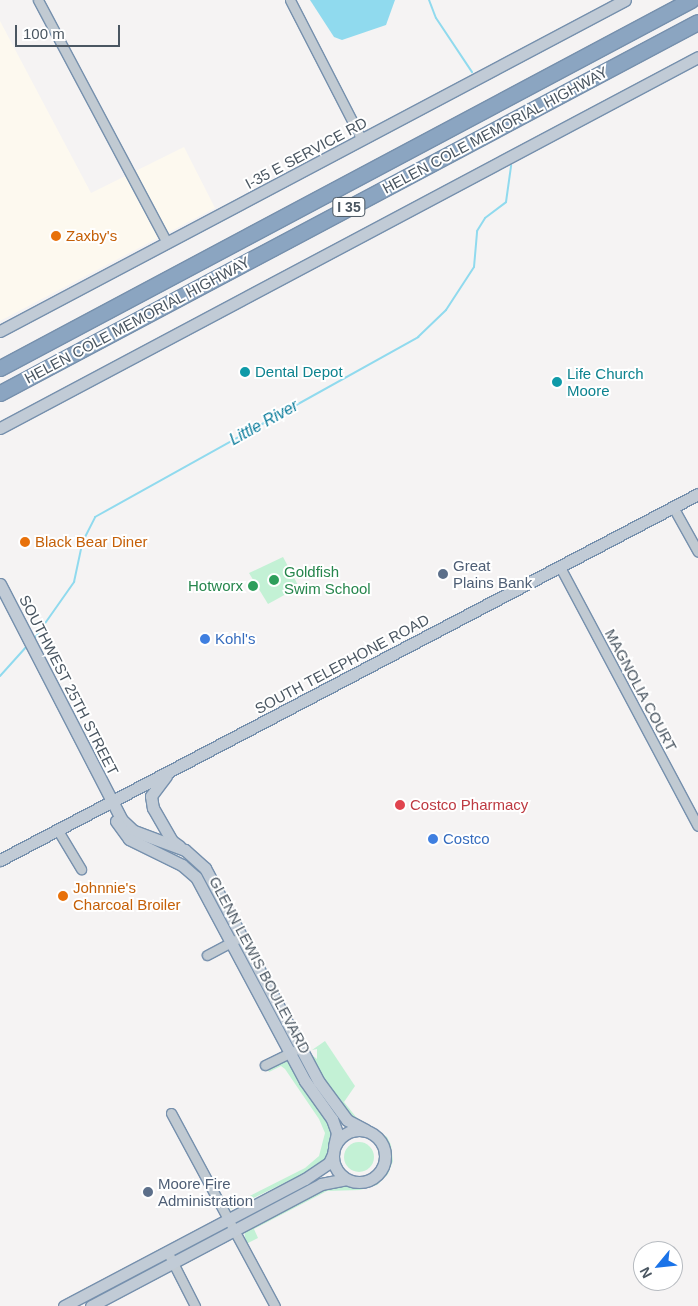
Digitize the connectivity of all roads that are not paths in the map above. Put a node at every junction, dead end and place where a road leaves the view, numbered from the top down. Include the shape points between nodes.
1 (38, 0) edge
2 (290, 0) edge
3 (625, 0) edge
4 (692, 0) edge
5 (698, 22) edge
6 (698, 57) edge
7 (362, 140) junction
8 (168, 243) junction
9 (0, 331) edge
10 (0, 368) edge
11 (0, 392) edge
12 (0, 428) edge
13 (698, 494) edge
14 (674, 507) junction
15 (698, 552) edge
16 (560, 567) junction
17 (0, 584) edge
18 (172, 770) junction
19 (112, 800) junction
20 (698, 826) edge
21 (57, 829) junction
22 (182, 849) junction
23 (0, 860) edge
24 (81, 869) dead end
25 (242, 936) junction
26 (230, 942) junction
27 (207, 955) dead end
28 (295, 1050) junction
29 (265, 1065) dead end
30 (171, 1113) dead end
31 (366, 1130) junction
32 (334, 1150) junction
33 (346, 1179) junction
34 (227, 1218) junction
35 (234, 1230) junction
36 (167, 1251) junction
37 (172, 1263) junction
38 (64, 1306) edge
39 (91, 1306) edge
40 (195, 1306) edge
41 (275, 1306) edge

1 - 8 street
2 - 7 street
3 - 7 street, I-35 E SERVICE RD
4 - 10 highway, HELEN COLE MEMORIAL HIGHWAY / I 35
5 - 11 highway, HELEN COLE MEMORIAL HIGHWAY / I 35
6 - 12 street
7 - 8 street, I-35 E SERVICE RD
8 - 9 street, I-35 E SERVICE RD
13 - 14 street, SOUTH TELEPHONE ROAD
14 - 15 street
14 - 16 street, SOUTH TELEPHONE ROAD
16 - 18 street, SOUTH TELEPHONE ROAD
16 - 20 street, MAGNOLIA COURT
17 - 19 street, SOUTHWEST 25TH STREET
18 - 19 street, SOUTH TELEPHONE ROAD
18 - 22 street, GLENN LEWIS BOULEVARD via 151,796 153,808 164,828
19 - 21 street, SOUTH TELEPHONE ROAD
19 - 22 street, GLENN LEWIS BOULEVARD via 122,820 134,831
19 - 26 street, GLENN LEWIS BOULEVARD via 113,815 129,839 182,864 196,878
21 - 23 street, SOUTH TELEPHONE ROAD
21 - 24 street
22 - 25 street, GLENN LEWIS BOULEVARD via 205,868
25 - 26 street
25 - 28 street, GLENN LEWIS BOULEVARD
26 - 27 street
26 - 28 street, GLENN LEWIS BOULEVARD
28 - 29 street
28 - 31 street, GLENN LEWIS BOULEVARD via 342,1113 353,1125
28 - 32 street, GLENN LEWIS BOULEVARD via 332,1119 337,1133
30 - 34 street
31 - 32 street via 348,1131
31 - 33 street via 380,1140 385,1157 383,1166 372,1179 364,1182
32 - 33 street via 335,1166
32 - 34 street via 329,1162 305,1179
33 - 35 street via 321,1184
34 - 35 street
34 - 36 street
35 - 37 street
35 - 41 street
36 - 37 street
36 - 38 street
37 - 39 street
37 - 40 street

